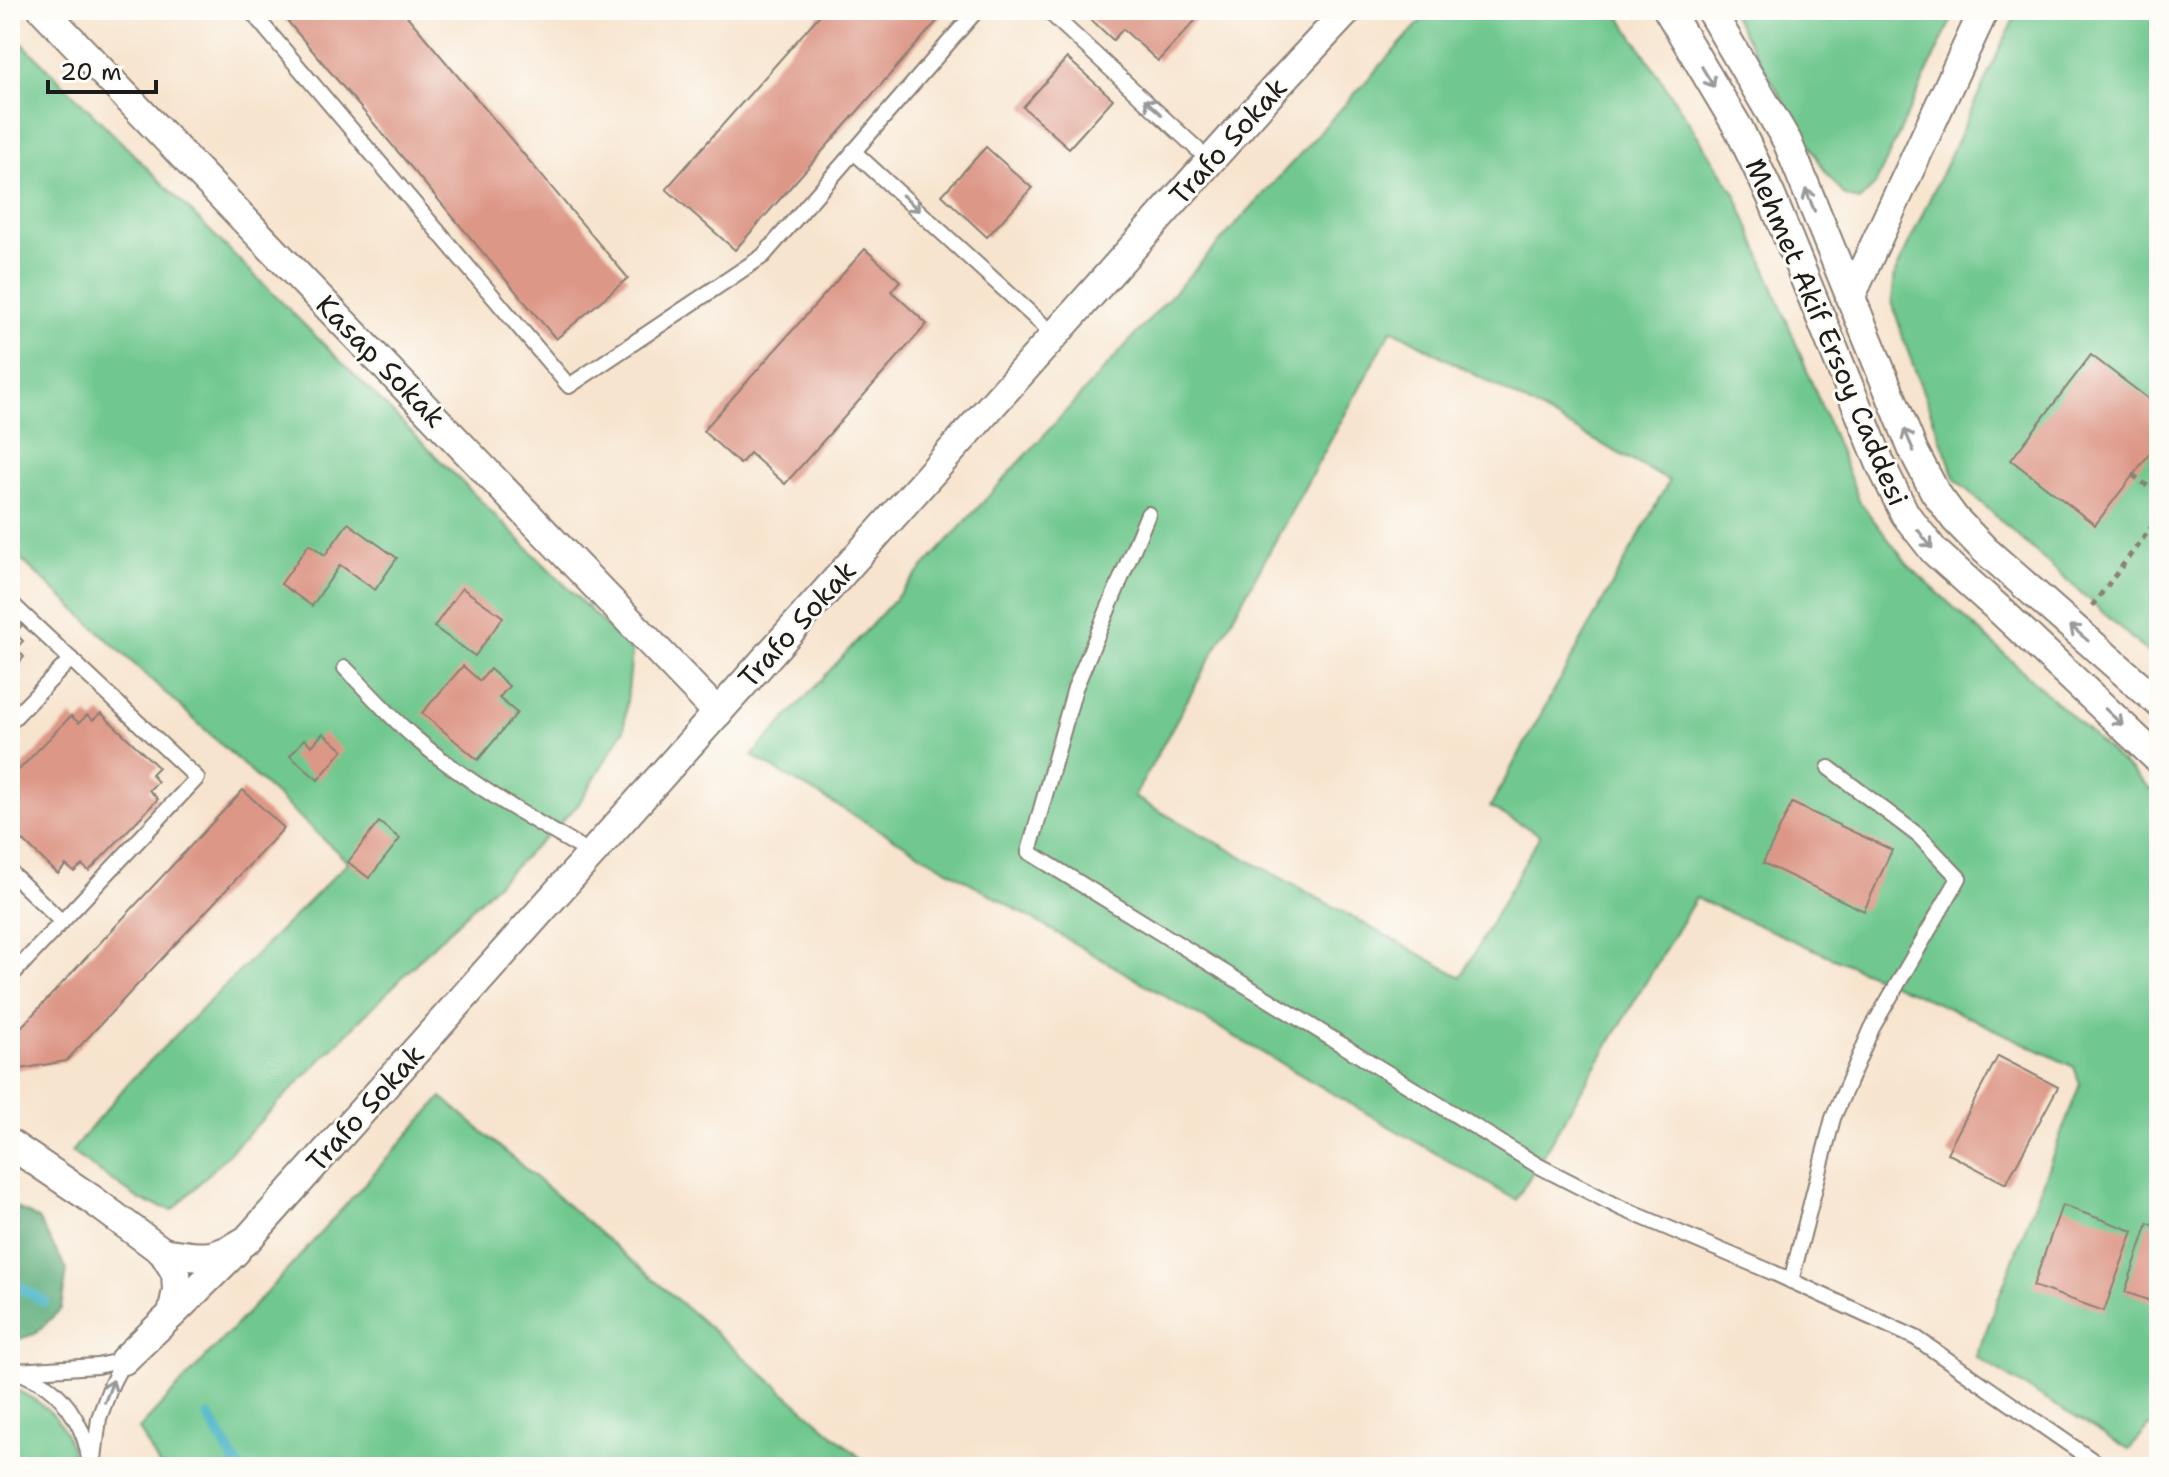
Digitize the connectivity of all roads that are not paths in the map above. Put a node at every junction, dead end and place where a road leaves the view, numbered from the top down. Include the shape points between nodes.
1 (43, 10) edge
2 (250, 10) edge
3 (977, 10) edge
4 (1047, 10) edge
5 (1348, 10) edge
6 (1668, 10) edge
7 (1710, 10) edge
8 (1984, 10) edge
9 (853, 151) junction
10 (1210, 161) junction
11 (1850, 298) junction
12 (1054, 335) junction
13 (1148, 514) dead end
14 (10, 602) edge
15 (71, 659) junction
16 (345, 668) dead end
17 (2159, 703) edge
18 (718, 713) junction
19 (10, 722) edge
20 (2159, 760) edge
21 (1829, 768) dead end
22 (592, 854) junction
23 (10, 872) edge
24 (62, 922) junction
25 (10, 977) edge
26 (10, 1144) edge
27 (247, 1240) junction
28 (163, 1252) junction
29 (1791, 1281) junction
30 (172, 1314) junction
31 (124, 1360) junction
32 (13, 1370) edge
33 (91, 1467) edge
34 (2102, 1467) edge

1 - 18 street, Kasap Sokak
2 - 9 lane via 569,386 763,256
3 - 9 lane
10 -> 4 lane
5 - 10 street, Trafo Sokak
6 -> 20 street, Mehmet Akif Ersoy Caddesi via 1739,129 1771,196 1905,514 1934,551
11 -> 7 street, Mehmet Akif Ersoy Caddesi via 1787,141
8 - 11 street
9 -> 12 lane
10 - 12 street, Trafo Sokak
17 -> 11 street, Mehmet Akif Ersoy Caddesi via 1955,519 1913,450
12 - 18 street, Trafo Sokak
13 - 29 lane via 1075,688 1029,852 1537,1165 1621,1208
14 - 15 lane
15 - 19 lane
15 - 24 lane via 197,778
16 - 22 lane via 414,738 463,775
18 - 22 street, Trafo Sokak
21 - 29 lane via 1919,836 1959,878 1872,1028 1833,1118
22 - 27 street, Trafo Sokak
23 - 24 lane
24 - 25 lane
26 - 28 street, Trafo Sokak
27 - 28 street, Trafo Sokak via 226,1253 203,1258
27 - 30 street, Trafo Sokak
28 - 30 street via 176,1273
29 - 34 lane via 1916,1338
30 - 31 street, Trafo Sokak
31 - 32 lane
33 -> 31 lane via 99,1418
32 - 33 lane via 48,1387 73,1413

